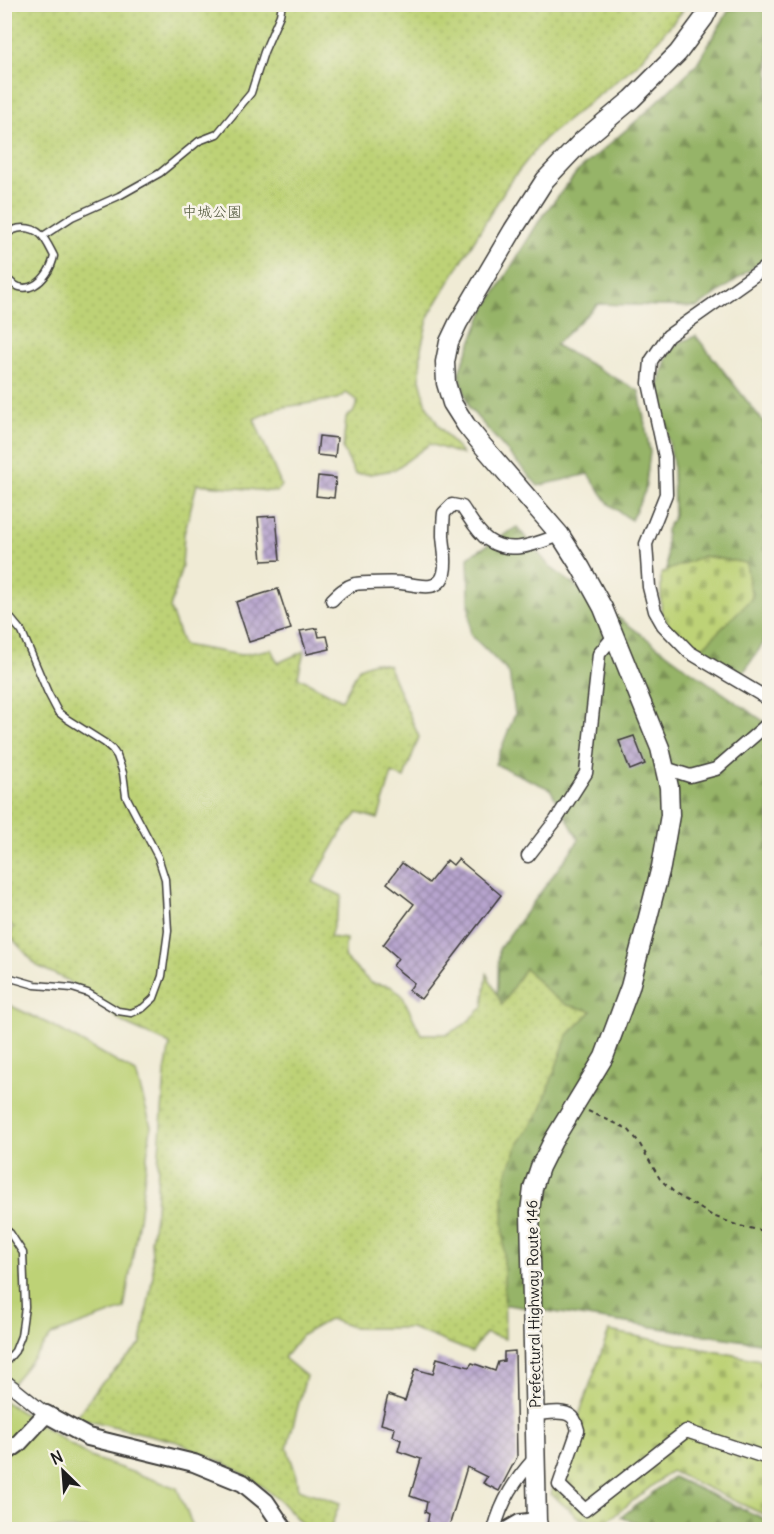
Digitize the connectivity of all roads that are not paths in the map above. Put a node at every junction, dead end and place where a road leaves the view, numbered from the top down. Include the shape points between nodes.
1 (282, 4) edge
2 (711, 4) edge
3 (4, 236) edge
4 (43, 236) junction
5 (770, 264) edge
6 (4, 274) edge
7 (560, 535) junction
8 (332, 600) dead end
9 (4, 610) edge
10 (614, 636) junction
11 (770, 700) edge
12 (770, 722) edge
13 (666, 768) junction
14 (528, 856) dead end
15 (4, 976) edge
16 (4, 1228) edge
17 (4, 1364) edge
18 (4, 1380) edge
19 (46, 1414) junction
20 (535, 1414) junction
21 (4, 1454) edge
22 (535, 1458) junction
23 (770, 1459) edge
24 (538, 1525) edge
25 (285, 1530) edge
26 (494, 1530) edge
27 (508, 1530) edge

1 - 4 lane via 251,93 217,134 200,141 160,174 72,217
2 - 7 main road, Prefectural Highway Route 146 via 678,53 545,180 448,342 446,383 452,403 466,426
3 - 4 lane via 18,228 32,228
4 - 6 lane via 54,256 43,280 31,287 19,287
5 - 11 street via 668,336 651,362 649,383 665,457 666,494 646,544 649,587 663,625 689,652
7 - 8 street via 517,549 503,547 488,541 462,507 452,505 444,513 446,559 441,580 430,587 356,584
7 - 10 main road, Prefectural Highway Route 146
9 - 15 lane via 22,632 58,712 105,743 117,756 126,796 158,857 165,879 168,931 162,976 154,998 131,1013 118,1011 72,988 35,985
10 - 13 main road, Prefectural Highway Route 146
10 - 14 street via 599,654 586,773
12 - 13 street via 716,769 690,776
13 - 20 main road, Prefectural Highway Route 146 via 670,815 661,867 630,987 604,1057 553,1141 533,1188 530,1212
16 - 17 lane via 23,1253 25,1307 21,1336
18 - 19 street
19 - 21 street
19 - 25 street via 88,1437 194,1463 243,1483 266,1502
20 - 22 main road, Prefectural Highway Route 146
20 - 23 street via 561,1413 576,1422 578,1430 559,1485 585,1510 686,1431
22 - 24 main road, Prefectural Highway Route 146
22 - 26 street via 520,1474 500,1509
24 - 27 street via 520,1523

